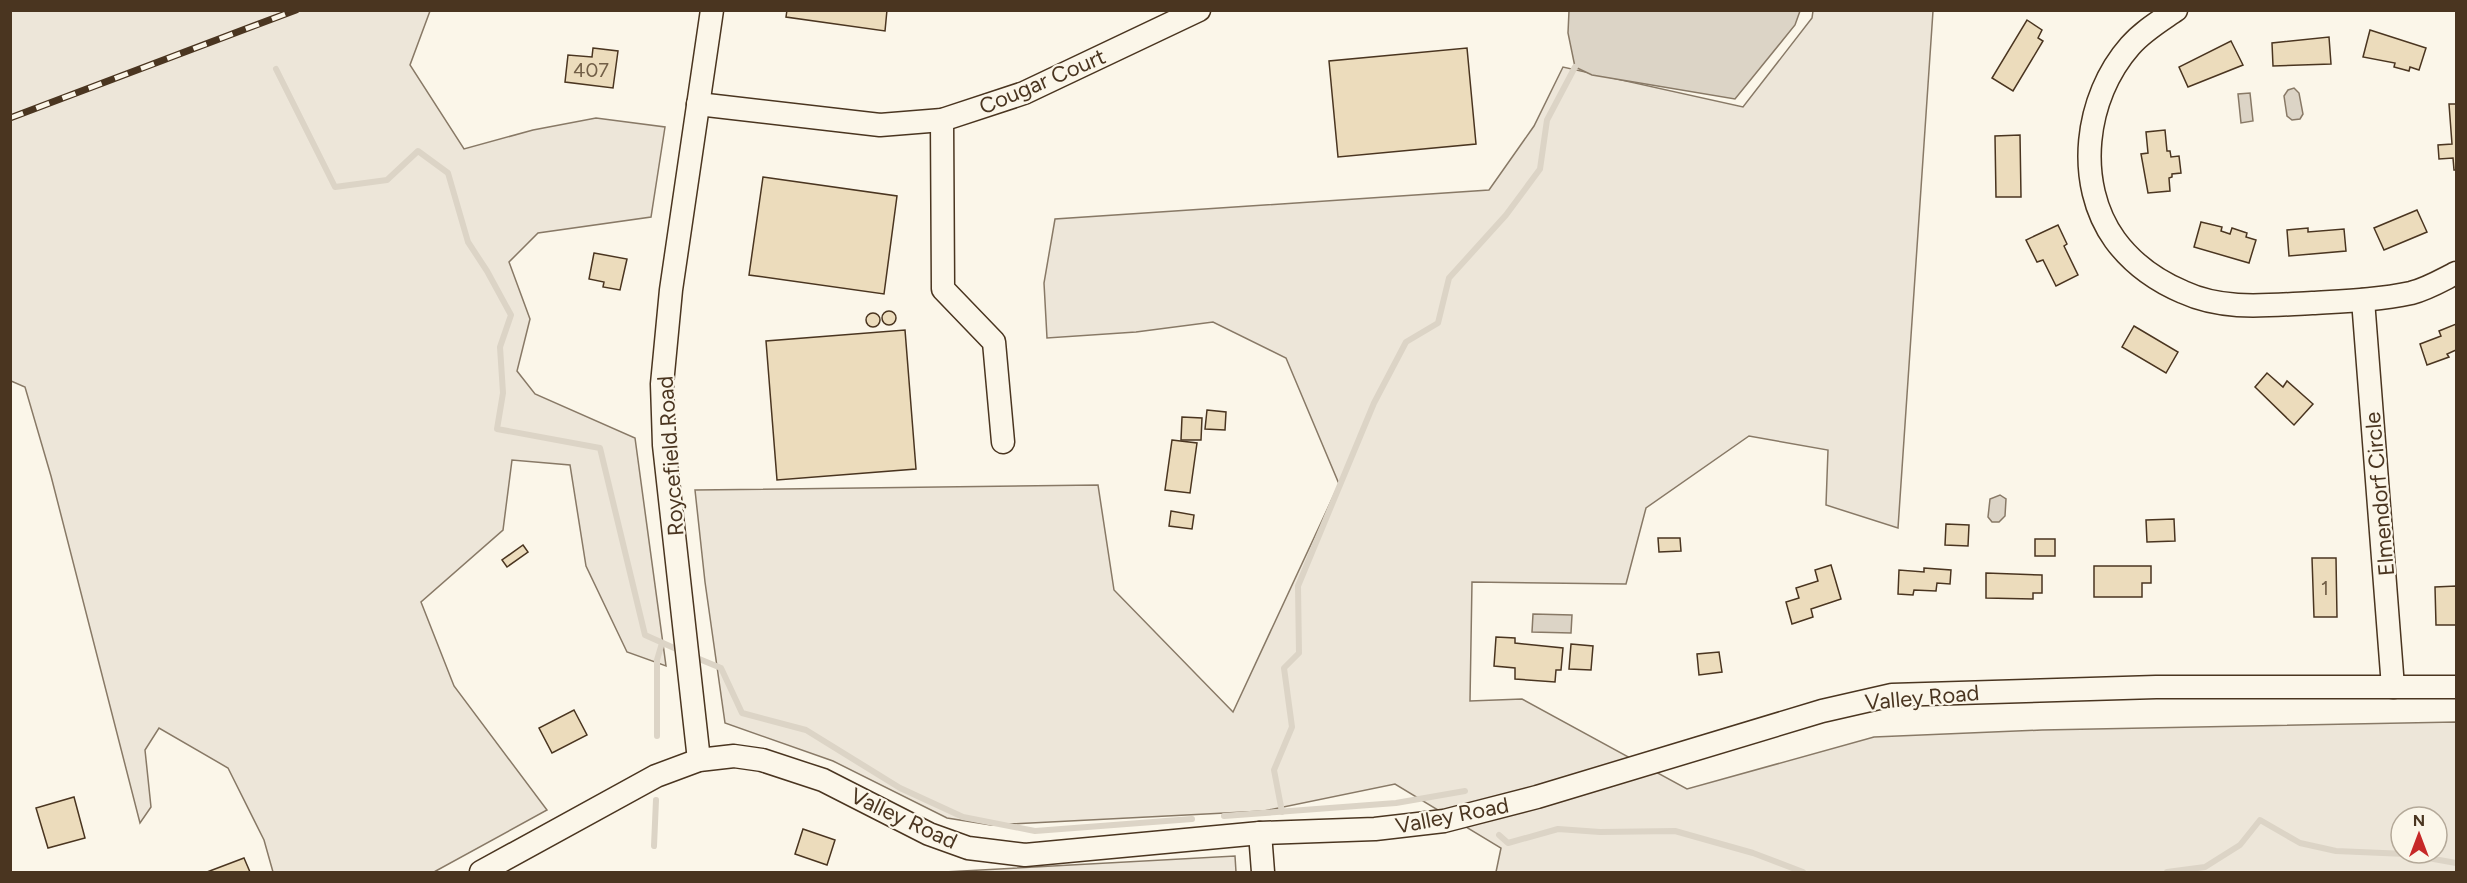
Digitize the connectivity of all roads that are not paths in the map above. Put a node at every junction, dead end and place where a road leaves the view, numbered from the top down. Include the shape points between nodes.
1 (712, 10) edge
2 (1199, 10) edge
3 (2176, 10) edge
4 (698, 104) junction
5 (942, 120) junction
6 (2457, 273) edge
7 (2363, 300) junction
8 (1003, 441) dead end
9 (2393, 687) junction
10 (2457, 687) edge
11 (699, 760) junction
12 (1260, 833) junction
13 (482, 873) edge
14 (1263, 873) edge

1 - 4 street, Roycefield Road
2 - 5 street, Cougar Court via 1024,93
3 - 7 street via 2129,47 2098,100 2089,141 2092,182 2115,240 2145,271 2182,292 2213,303 2247,307
4 - 5 street, Cougar Court via 880,126
4 - 11 street, Roycefield Road via 668,310 662,384 664,445
5 - 8 street via 943,289 994,342
6 - 7 street via 2413,292
7 - 9 street, Elmendorf Circle
9 - 10 street, Valley Road
9 - 12 street, Valley Road via 2156,687 1892,695 1822,711 1444,821 1375,829
11 - 12 street, Valley Road via 734,756 796,770 857,796 929,834 994,853 1062,853
11 - 13 street, Valley Road via 631,788
12 - 14 street

